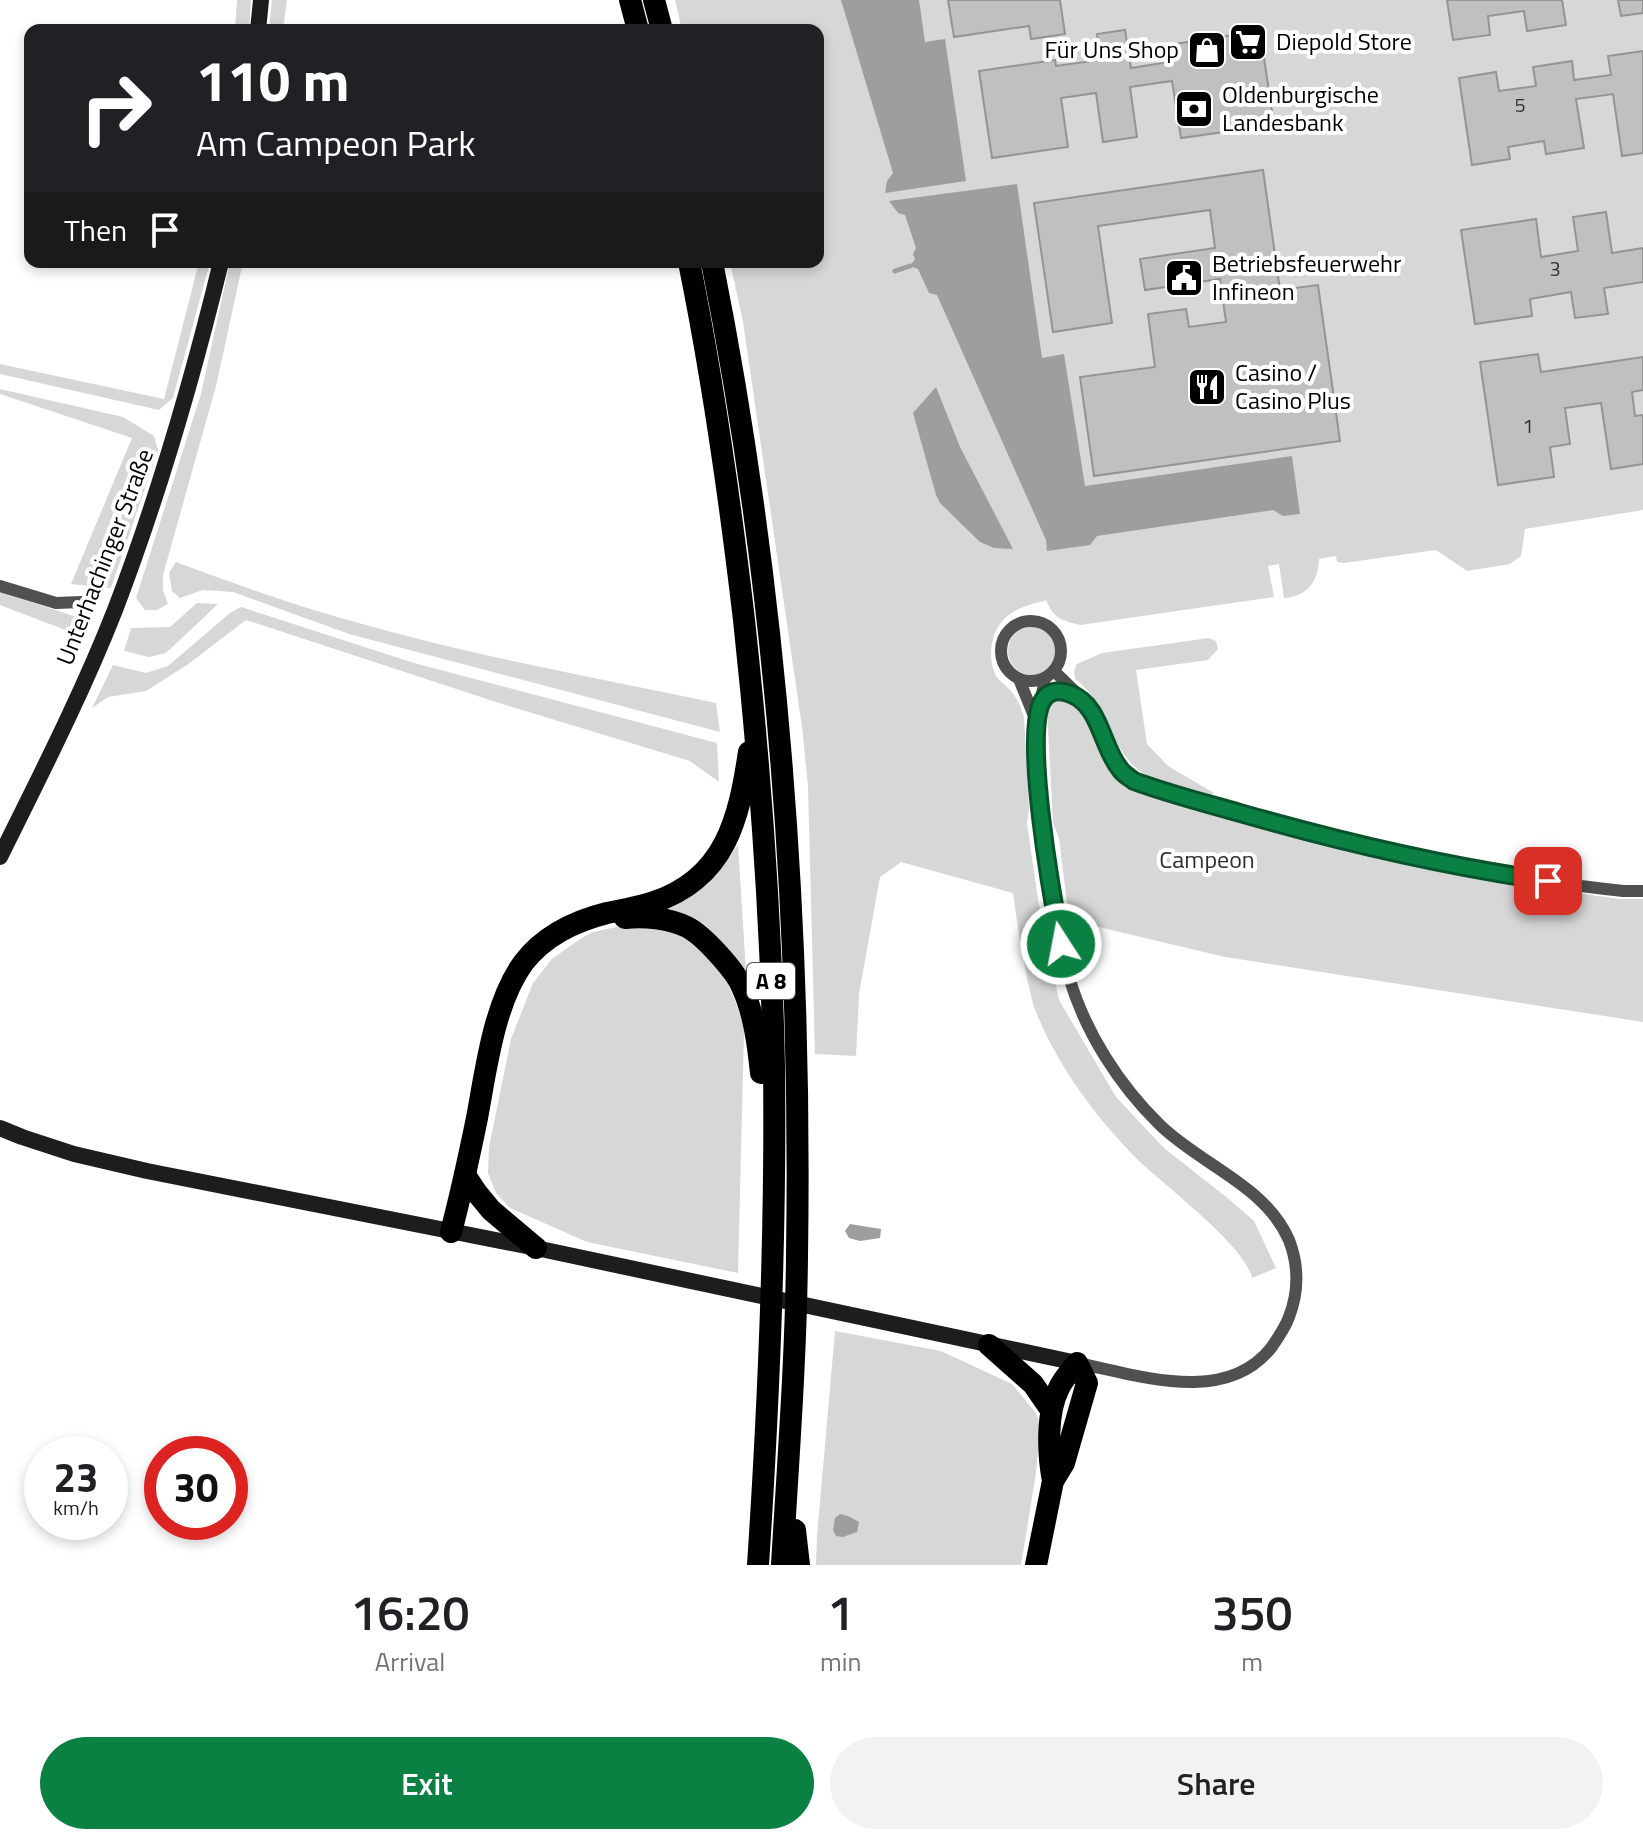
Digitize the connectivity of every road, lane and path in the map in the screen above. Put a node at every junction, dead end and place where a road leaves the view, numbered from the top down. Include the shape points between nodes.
1 (261, 0) edge
2 (630, 0) edge
3 (654, 0) edge
4 (259, 24) edge
5 (636, 24) edge
6 (660, 24) edge
7 (219, 268) edge
8 (690, 268) edge
9 (713, 268) edge
10 (0, 586) edge
11 (81, 602) dead end
12 (1050, 675) junction
13 (1019, 679) junction
14 (1042, 701) junction
15 (1085, 701) junction
16 (1036, 721) junction
17 (752, 774) junction
18 (0, 857) edge
19 (1643, 891) edge
20 (580, 920) junction
21 (0, 1128) edge
22 (465, 1175) junction
23 (773, 1188) junction
24 (451, 1232) junction
25 (536, 1248) junction
26 (989, 1345) junction
27 (1077, 1363) junction
28 (1051, 1410) junction
29 (788, 1449) junction
30 (1053, 1481) junction
31 (758, 1565) edge
32 (782, 1565) edge
33 (799, 1565) edge
34 (1036, 1565) edge

1 - 4 main road
2 - 5 highway
3 - 6 highway
7 - 18 main road, Unterhachinger Straße via 179,427 115,611
8 - 17 highway via 723,457 754,715
9 - 29 highway, A 8 via 761,570 783,781 796,1072 797,1258
10 - 11 street via 56,603
12 - 13 street via 1032,682
12 - 13 street via 1061,659 1058,636 1040,621 1027,620 1010,629 1001,646 1004,666
12 - 14 street
12 - 15 street
13 - 16 street
14 - 15 street via 1058,691
14 - 16 street
15 - 19 street via 1121,771 1147,786 1278,824 1502,875
16 - 27 street via 1040,812 1053,902 1069,977 1094,1038 1161,1126 1272,1211 1289,1241 1297,1271 1287,1325 1263,1357 1230,1377 1183,1382
17 - 20 highway via 725,846 697,879 655,902
17 - 23 highway, A 8 via 771,971
20 - 22 highway via 542,943 509,988 492,1038
20 - 23 highway via 648,916 687,927 741,984 760,1059
21 - 24 main road via 74,1154 147,1171
22 - 24 highway
22 - 25 highway via 491,1210
23 - 31 highway, A 8
24 - 25 main road
25 - 26 main road
26 - 27 main road
26 - 28 highway via 1033,1384
27 - 28 highway via 1058,1388
27 - 30 highway via 1087,1383 1064,1463
28 - 30 highway
29 - 32 highway, A 8
29 - 33 highway
30 - 34 highway

